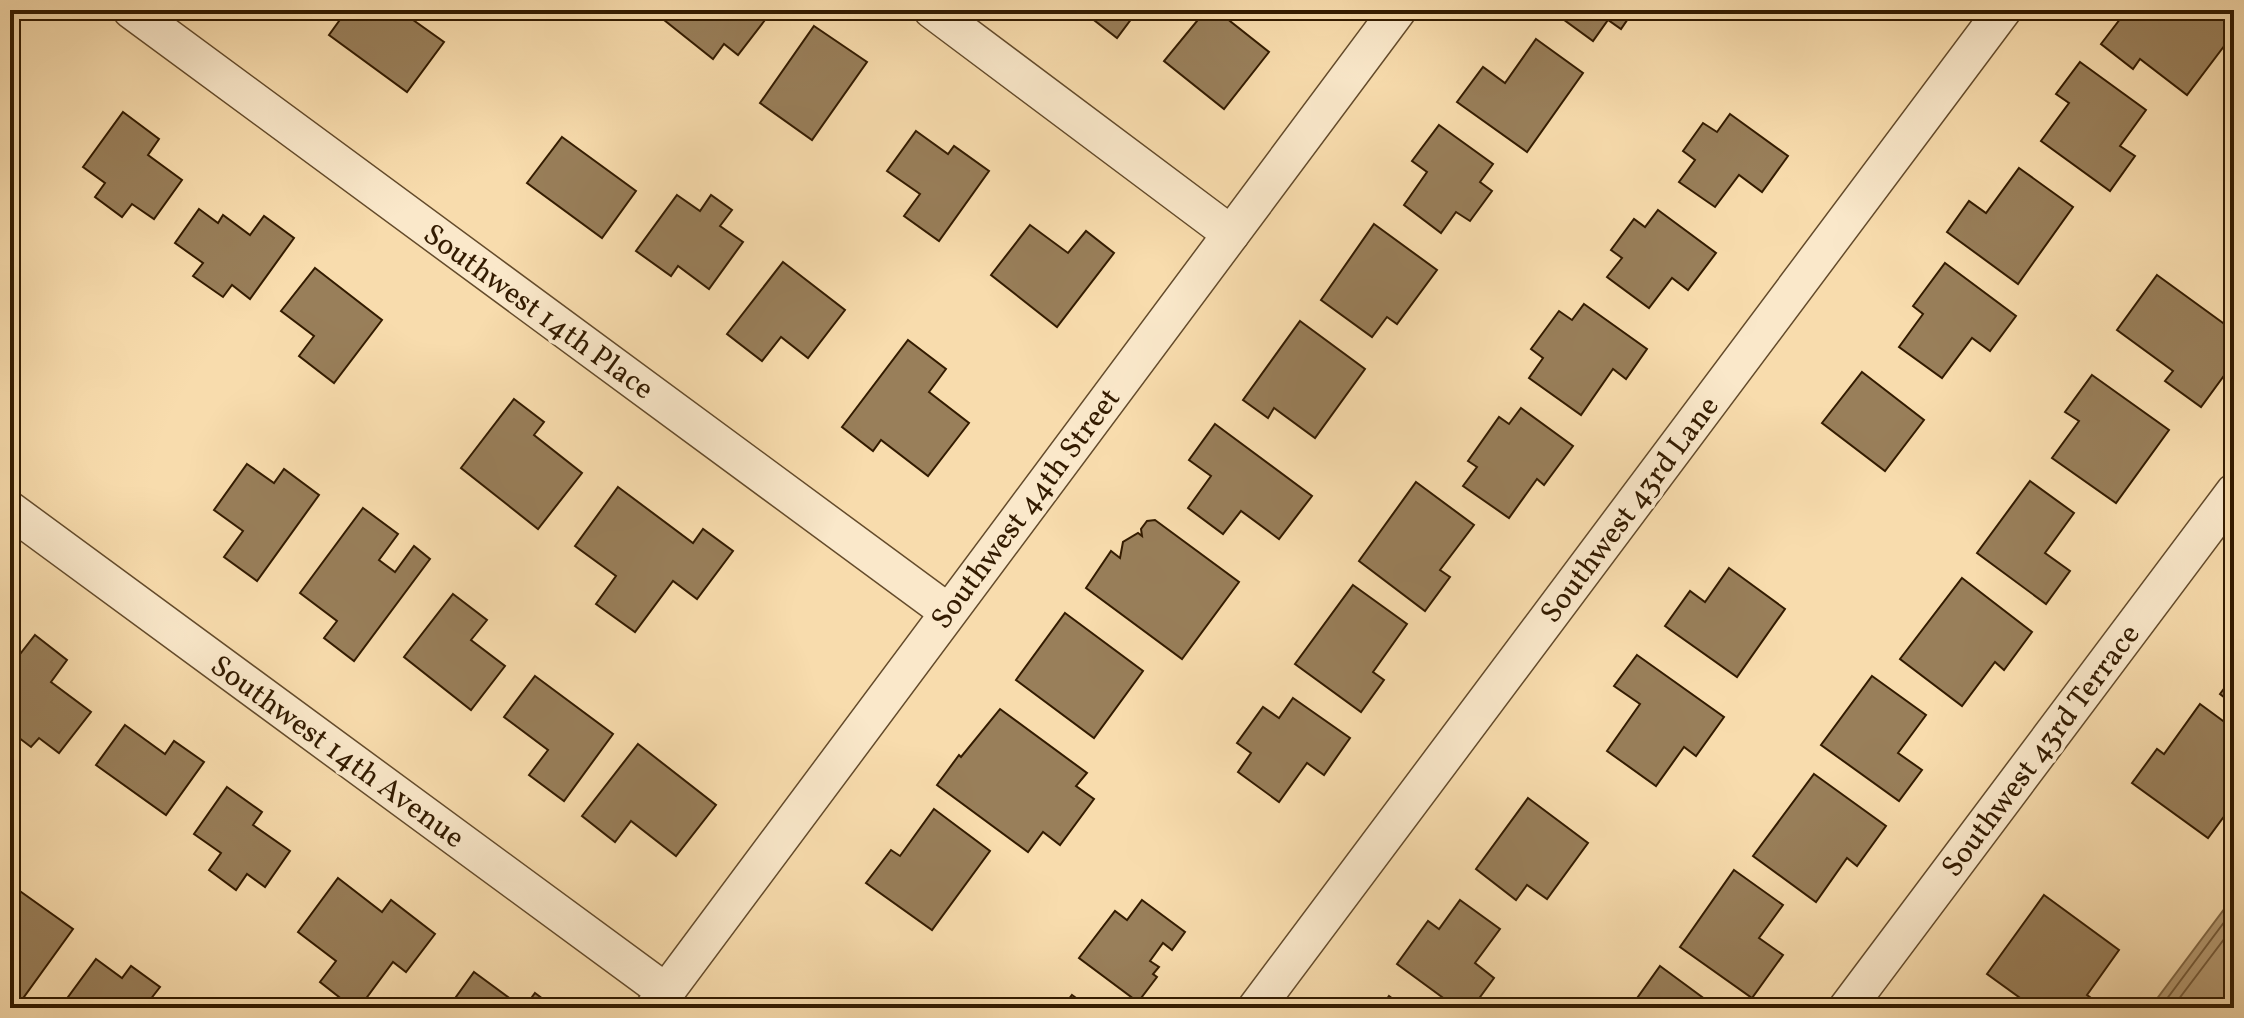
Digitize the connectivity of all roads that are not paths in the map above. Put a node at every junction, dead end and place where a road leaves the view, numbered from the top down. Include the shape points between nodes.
1 (131, 10) edge
2 (932, 10) edge
3 (1398, 10) edge
4 (2003, 10) edge
5 (1231, 234) junction
6 (2234, 492) edge
7 (10, 510) edge
8 (948, 612) junction
9 (660, 1000) edge
10 (1256, 1008) edge
11 (1847, 1008) edge

1 - 8 street, Southwest 14th Place
2 - 5 street
3 - 5 street, Southwest 44th Street
4 - 10 street, Southwest 43rd Lane
5 - 8 street, Southwest 44th Street
6 - 11 street, Southwest 43rd Terrace
7 - 9 street, Southwest 14th Avenue
8 - 9 street, Southwest 44th Street

